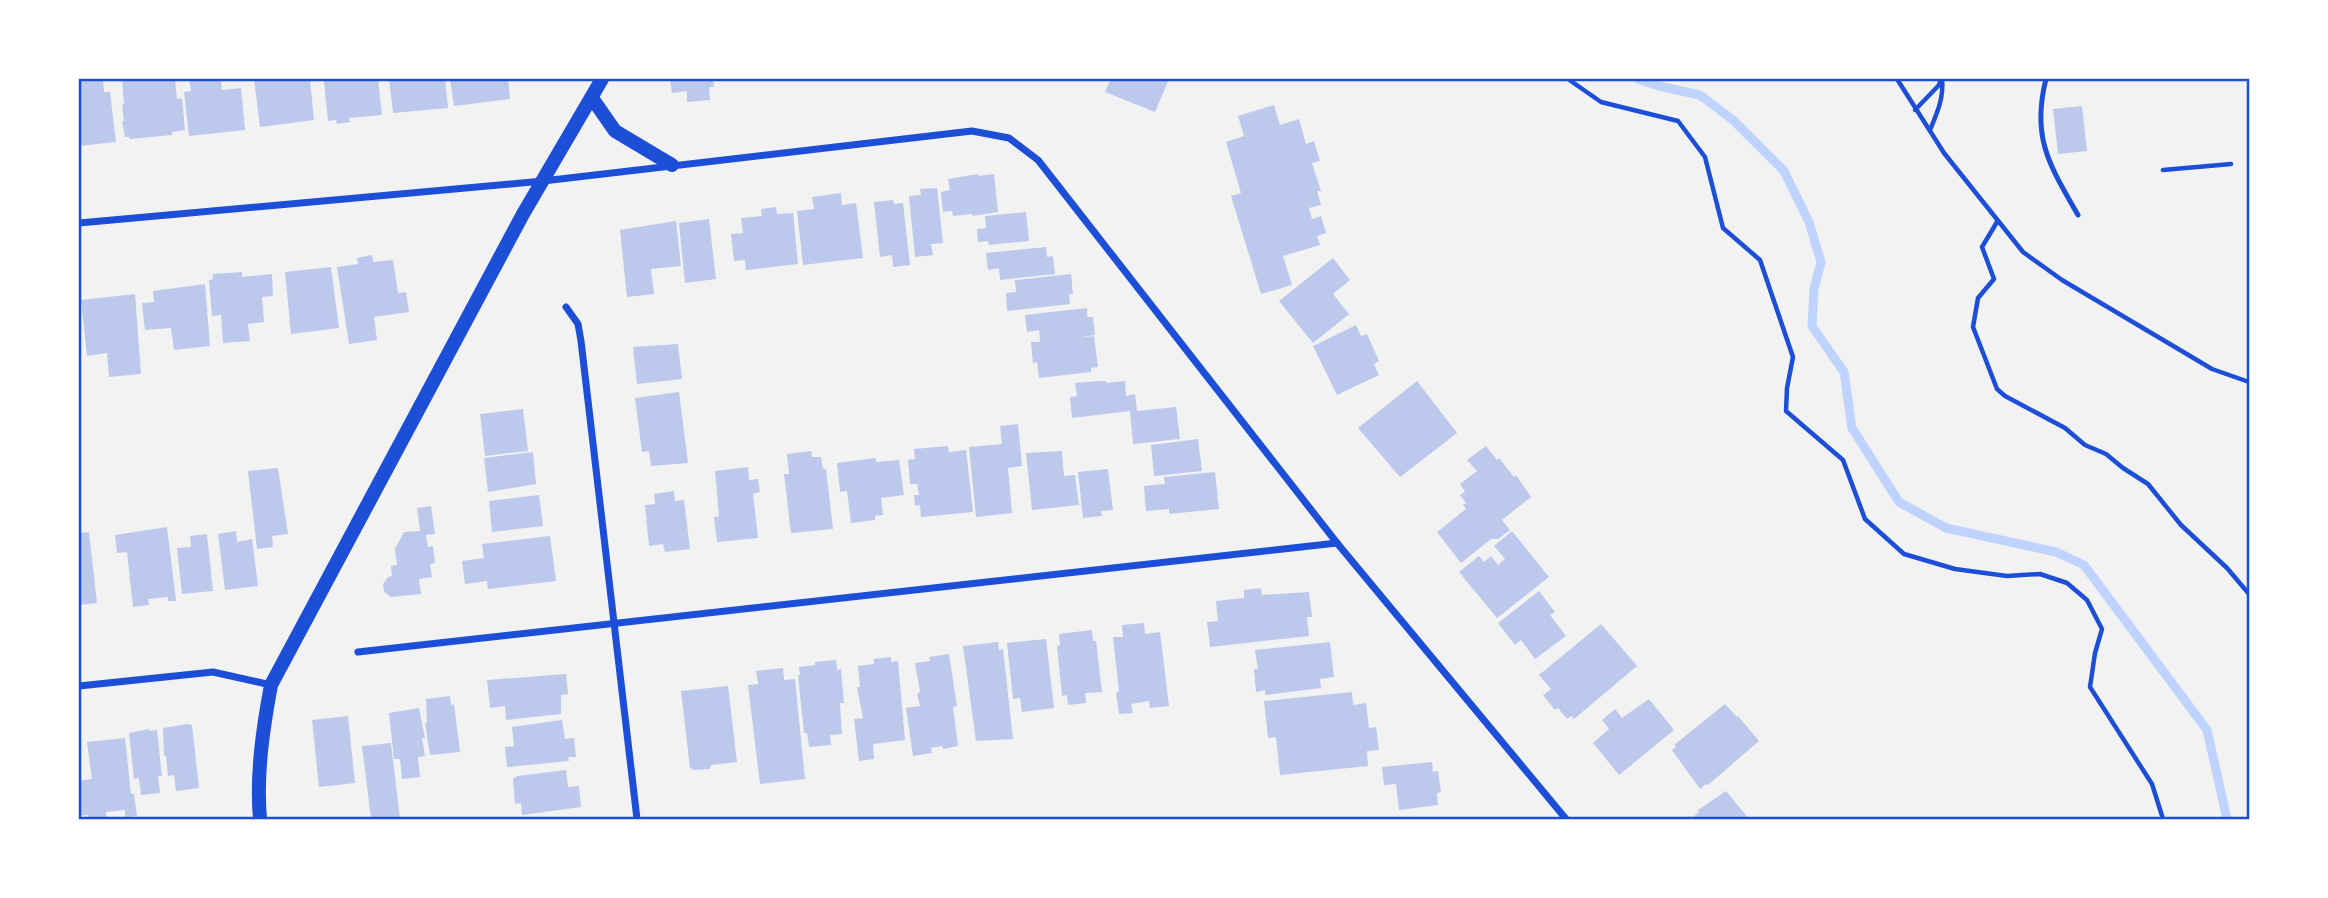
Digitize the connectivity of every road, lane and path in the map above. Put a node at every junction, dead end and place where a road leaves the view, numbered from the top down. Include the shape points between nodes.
1 (602, 79) edge
2 (1568, 79) edge
3 (1896, 79) edge
4 (1942, 79) edge
5 (2046, 79) edge
6 (592, 98) junction
7 (1915, 110) junction
8 (1929, 131) junction
9 (2231, 164) dead end
10 (672, 165) junction
11 (2164, 170) dead end
12 (543, 181) junction
13 (2078, 215) dead end
14 (1997, 222) junction
15 (79, 223) edge
16 (566, 307) dead end
17 (2249, 382) edge
18 (1337, 543) junction
19 (2249, 594) edge
20 (616, 622) junction
21 (358, 652) dead end
22 (271, 685) junction
23 (79, 686) edge
24 (260, 819) edge
25 (637, 819) edge
26 (1566, 819) edge
27 (2164, 819) edge

1 - 6 main road
2 - 27 path via 1601,102 1678,121 1705,157 1723,228 1760,260 1793,357 1786,411 1843,460 1865,519 1904,554 1955,569 2007,576 2040,574 2067,583 2087,600 2102,629 2090,687 2152,784
3 - 7 path
4 - 7 path
4 - 8 path via 1938,111
5 - 13 lane via 2039,117 2044,152
6 - 10 main road via 615,131
6 - 12 main road
7 - 8 path
8 - 14 path
9 - 11 path
10 - 12 street
10 - 18 street via 972,131 1009,138 1038,160
12 - 15 street
12 - 22 main road
14 - 17 path via 2023,252 2062,280 2212,369
14 - 19 path via 1982,247 1994,279 1978,298 1973,327 1997,390 2065,428 2148,484
16 - 20 street via 578,324 581,341
18 - 20 street
18 - 26 street
20 - 21 street
20 - 25 street
22 - 23 street via 214,671
22 - 24 main road via 264,722

